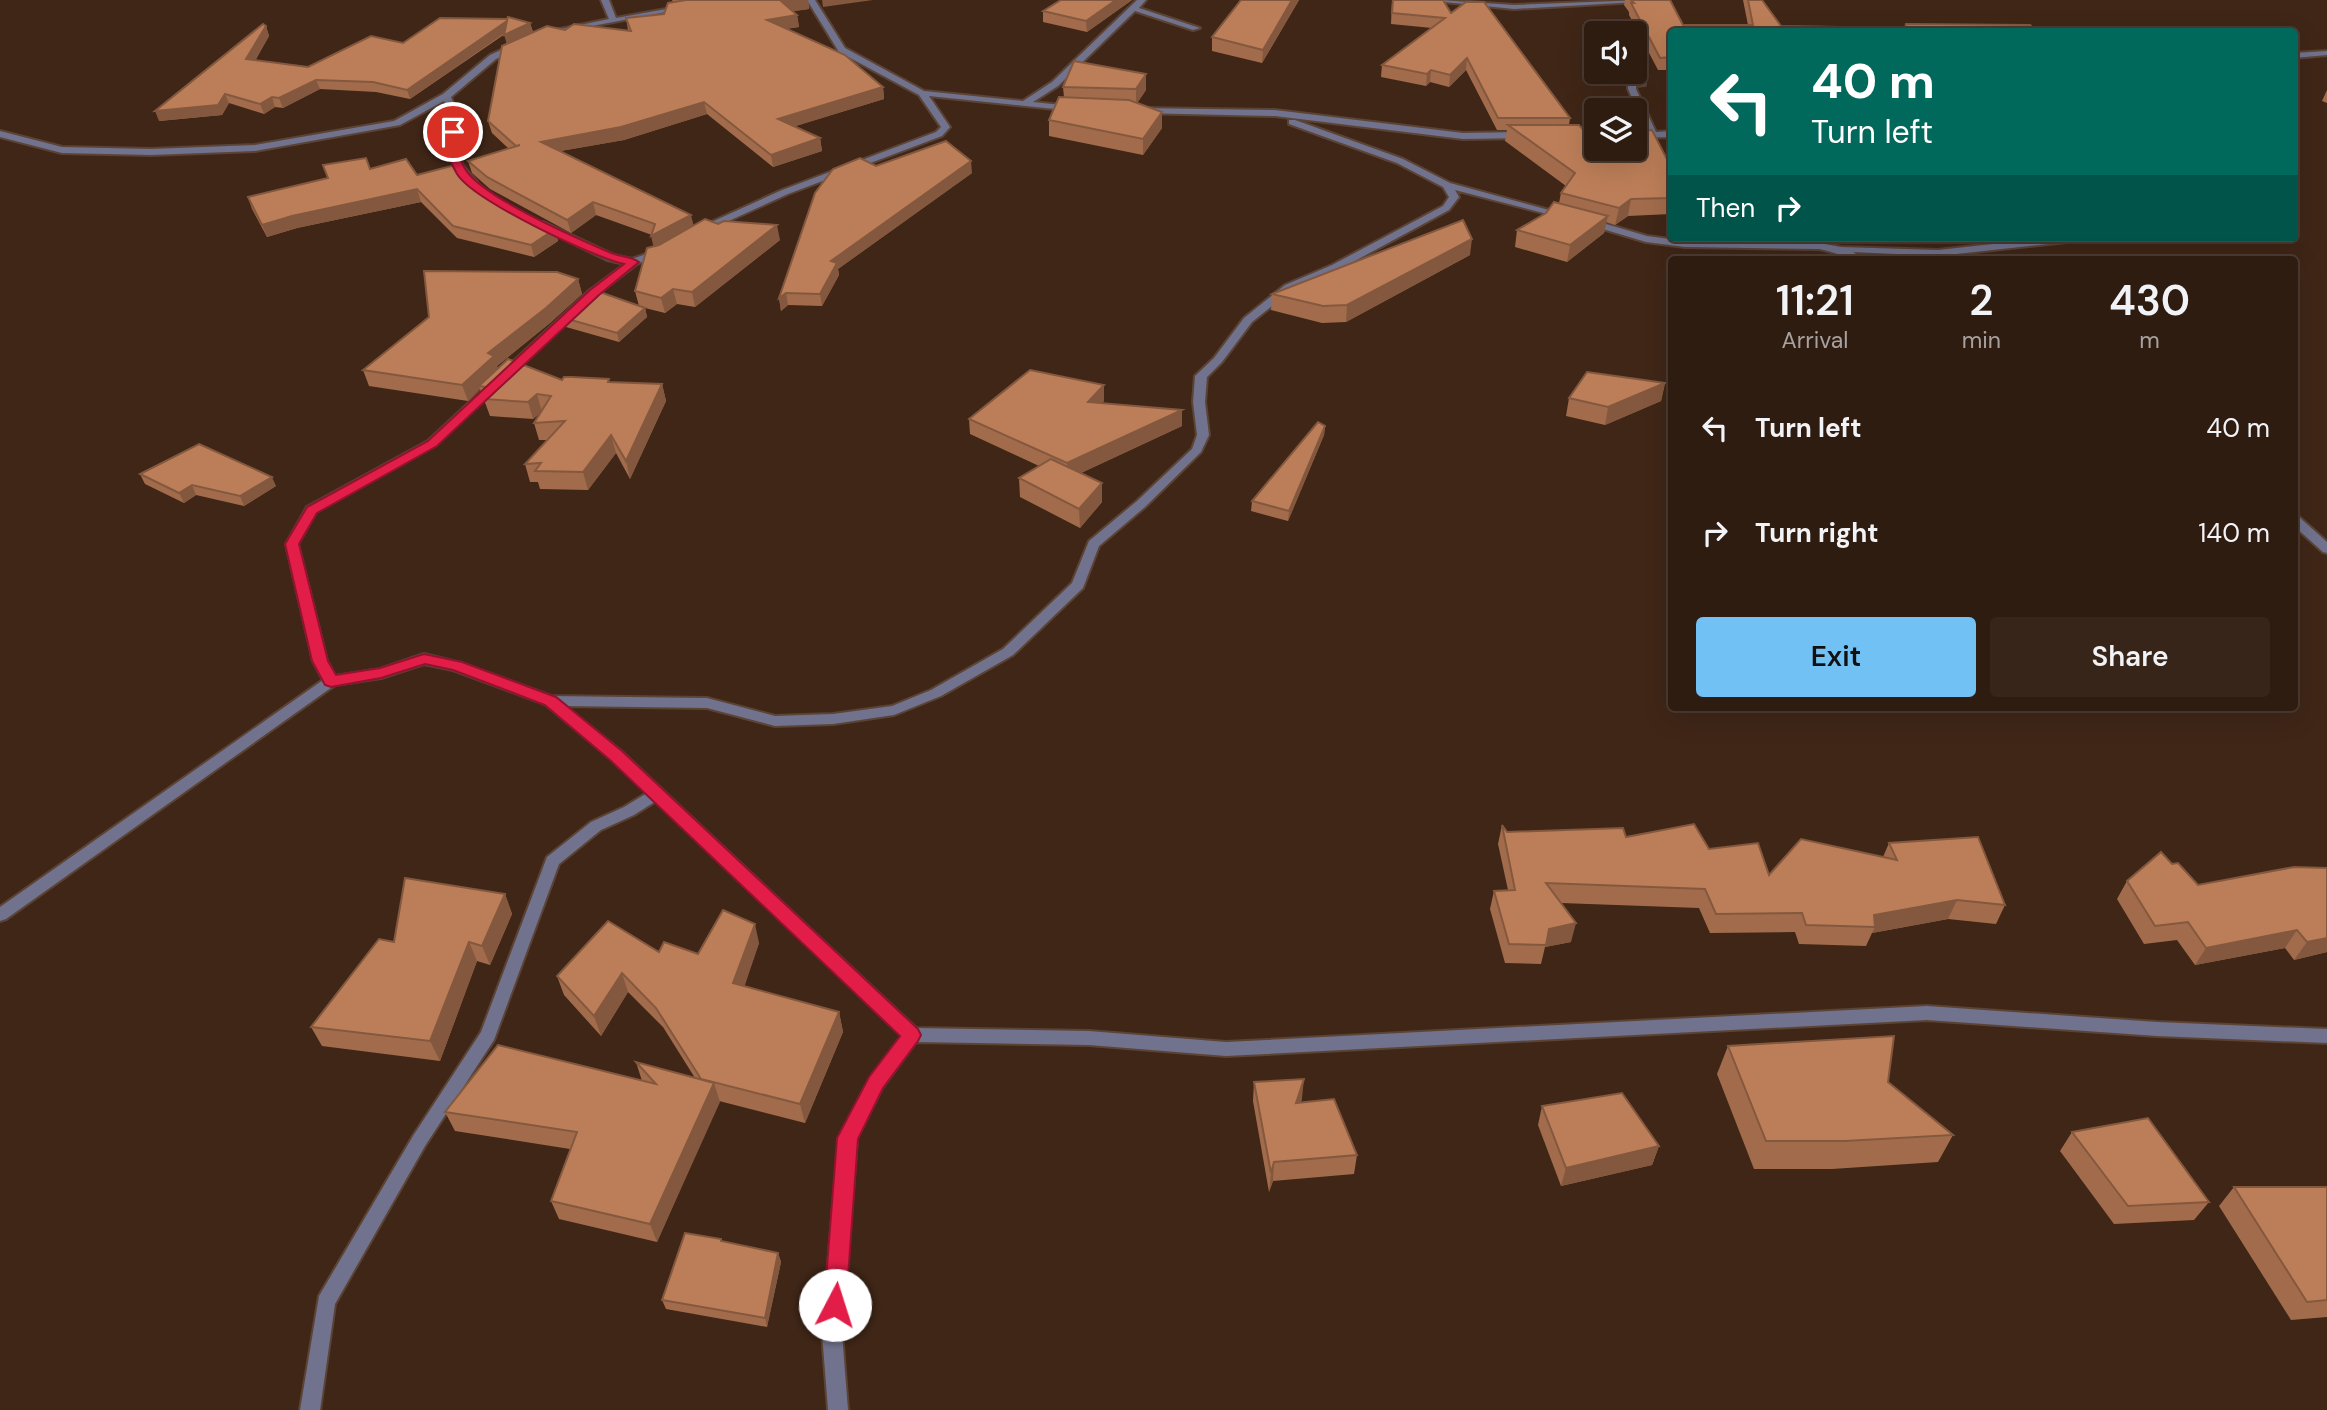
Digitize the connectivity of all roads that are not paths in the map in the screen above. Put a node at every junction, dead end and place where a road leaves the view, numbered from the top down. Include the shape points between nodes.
1 (606, 0) edge
2 (811, 0) edge
3 (1142, 0) edge
4 (1444, 0) edge
5 (1638, 0) edge
6 (695, 6) edge
7 (1132, 8) junction
8 (613, 19) junction
9 (1196, 28) dead end
10 (534, 38) edge
11 (524, 42) edge
12 (2327, 53) edge
13 (2298, 56) edge
14 (1631, 84) edge
15 (922, 93) junction
16 (446, 96) junction
17 (1025, 104) junction
18 (1084, 110) edge
19 (1125, 110) edge
20 (1275, 113) junction
21 (0, 134) edge
22 (1668, 134) edge
23 (1529, 135) edge
24 (1647, 135) edge
25 (1653, 135) junction
26 (1447, 185) junction
27 (481, 189) edge
28 (533, 220) edge
29 (689, 236) edge
30 (1668, 242) edge
31 (1669, 242) edge
32 (2039, 242) edge
33 (1983, 248) junction
34 (664, 249) edge
35 (1837, 249) junction
36 (1852, 256) edge
37 (1990, 256) edge
38 (634, 262) junction
39 (2298, 523) edge
40 (2327, 549) edge
41 (331, 681) junction
42 (550, 701) junction
43 (656, 793) junction
44 (0, 915) edge
45 (912, 1035) junction
46 (2327, 1036) edge
47 (310, 1410) edge
48 (838, 1410) edge

1 - 8 street
2 - 15 street via 842,50
3 - 7 street
4 - 5 street via 1514,7
6 - 8 street
7 - 9 street
7 - 17 street via 1055,84
8 - 10 street
11 - 16 street via 493,57
12 - 13 street
14 - 25 street
15 - 17 street
15 - 29 street via 946,127 939,134 785,192
16 - 21 street via 397,123 255,148 62,150
16 - 27 street via 453,117 452,147 462,174
17 - 18 street
19 - 20 street
20 - 23 street via 1462,136
20 - 26 street via 1400,161
22 - 25 street
24 - 25 street
26 - 30 street
26 - 42 street via 1454,197 1446,208 1289,287 1248,320 1201,376 1203,435 1197,450 1093,544 1079,585 1008,652 936,693 894,710 833,719 775,721 707,704
28 - 38 street via 611,258
31 - 35 street
32 - 33 street
33 - 35 street via 1938,253
33 - 37 street
34 - 38 street
35 - 36 street
38 - 41 street via 594,292 432,443 312,510 292,544 320,661
39 - 40 street
41 - 42 street via 381,673 424,659
41 - 44 street
42 - 43 street
43 - 45 street
43 - 47 street via 596,826 552,861 488,1035 419,1141 326,1302
45 - 46 street via 1089,1038 1226,1049 1927,1013
45 - 48 street via 876,1083 848,1138 832,1333

